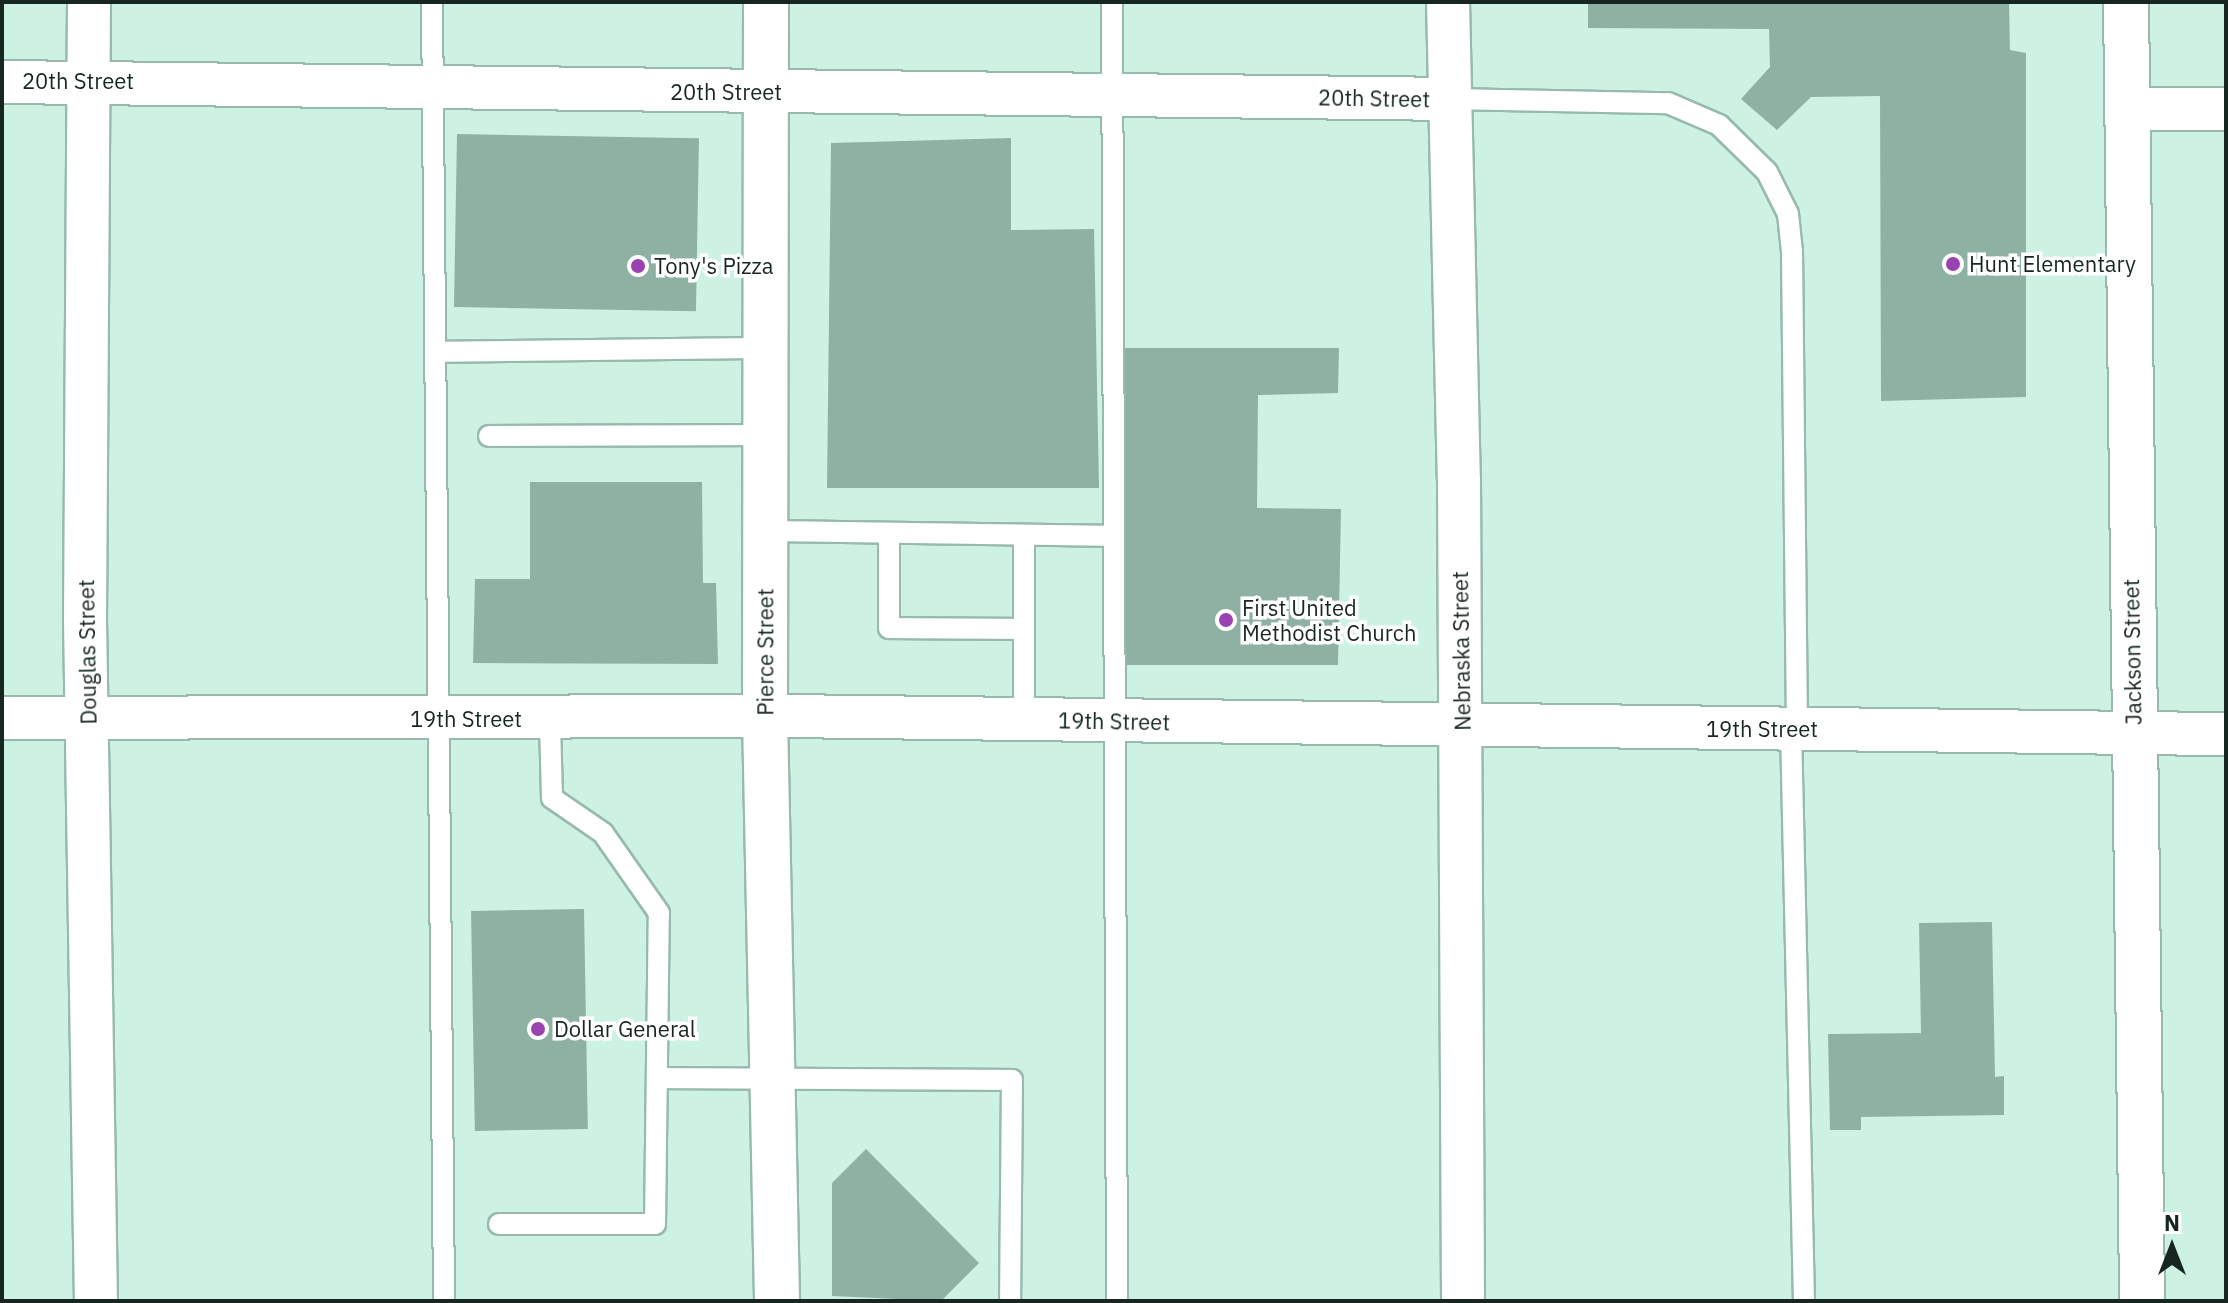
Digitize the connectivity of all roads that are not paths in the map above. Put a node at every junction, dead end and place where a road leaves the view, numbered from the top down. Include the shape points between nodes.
1 (89, 2) edge
2 (432, 2) edge
3 (766, 2) edge
4 (1112, 2) edge
5 (1448, 2) edge
6 (2126, 2) edge
7 (90, 80) junction
8 (2, 82) edge
9 (432, 90) junction
10 (766, 93) junction
11 (1113, 94) junction
12 (1450, 99) junction
13 (2127, 109) junction
14 (2226, 109) edge
15 (765, 348) junction
16 (436, 352) junction
17 (765, 435) junction
18 (489, 436) dead end
19 (765, 531) junction
20 (889, 535) junction
21 (1024, 536) junction
22 (1112, 536) junction
23 (1023, 629) junction
24 (88, 717) junction
25 (765, 717) junction
26 (2, 718) edge
27 (550, 719) junction
28 (443, 720) junction
29 (1024, 720) junction
30 (1111, 721) junction
31 (1461, 727) junction
32 (1794, 729) junction
33 (2133, 733) junction
34 (2226, 734) edge
35 (659, 1078) junction
36 (774, 1079) junction
37 (499, 1224) dead end
38 (96, 1301) edge
39 (444, 1301) edge
40 (777, 1301) edge
41 (1010, 1301) edge
42 (1117, 1301) edge
43 (1463, 1301) edge
44 (1804, 1301) edge
45 (2142, 1301) edge

1 - 7 street, Douglas Street
2 - 9 lane
3 - 10 main road, Pierce Street
4 - 11 lane
5 - 12 street, Nebraska Street
6 - 13 main road, Jackson Street
7 - 8 street, 20th Street
7 - 9 street, 20th Street
7 - 24 street, Douglas Street
9 - 10 street, 20th Street
9 - 16 lane
10 - 11 street, 20th Street
10 - 15 main road, Pierce Street
11 - 12 street, 20th Street
11 - 22 lane
12 - 31 street, Nebraska Street
12 - 32 lane via 1668,103 1719,125 1767,172 1788,214 1792,251
13 - 14 street
13 - 33 main road, Jackson Street
15 - 16 lane
15 - 17 main road, Pierce Street
16 - 28 lane
17 - 18 lane
17 - 19 main road, Pierce Street
19 - 20 lane
19 - 25 main road, Pierce Street
20 - 21 lane
20 - 23 lane via 889,628
21 - 22 lane
21 - 23 lane
22 - 30 lane
23 - 29 lane
24 - 26 street, 19th Street
24 - 28 street, 19th Street
24 - 38 street, Douglas Street
25 - 27 street, 19th Street
25 - 29 street, 19th Street
25 - 36 main road, Pierce Street
27 - 28 street, 19th Street
27 - 35 lane via 552,798 603,833 659,913
28 - 39 lane
29 - 30 street, 19th Street
30 - 31 street, 19th Street
30 - 42 lane
31 - 32 street, 19th Street
31 - 43 street, Nebraska Street
32 - 33 street, 19th Street
32 - 44 lane
33 - 34 street, 19th Street
33 - 45 main road, Jackson Street
35 - 36 lane
35 - 37 lane via 655,1224
36 - 40 main road, Pierce Street
36 - 41 lane via 1012,1080

